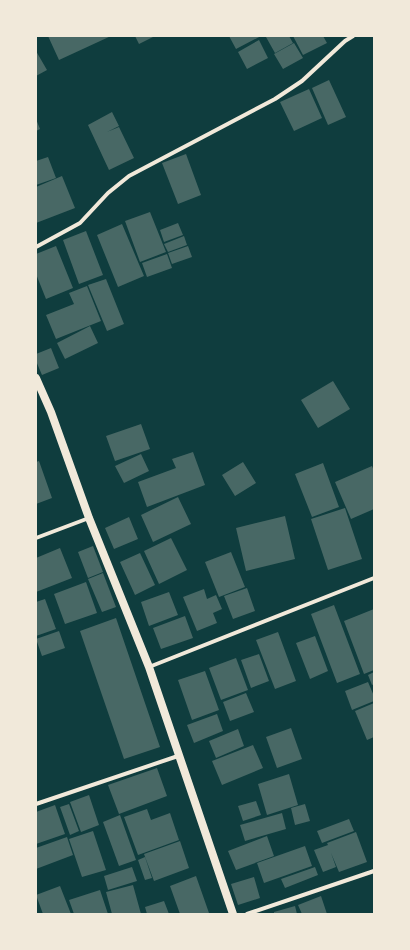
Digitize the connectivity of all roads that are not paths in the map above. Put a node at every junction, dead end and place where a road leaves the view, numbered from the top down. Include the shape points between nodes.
1 (354, 36) edge
2 (36, 247) edge
3 (36, 378) edge
4 (89, 518) junction
5 (36, 538) edge
6 (374, 578) edge
7 (149, 667) junction
8 (178, 756) junction
9 (36, 804) edge
10 (374, 871) edge
11 (233, 914) edge
12 (247, 914) edge

1 - 2 street via 302,81 275,99 129,176 108,193 80,223
3 - 4 main road
4 - 5 street
4 - 7 main road
6 - 7 street
7 - 8 main road
8 - 9 street
8 - 11 main road
10 - 12 street

